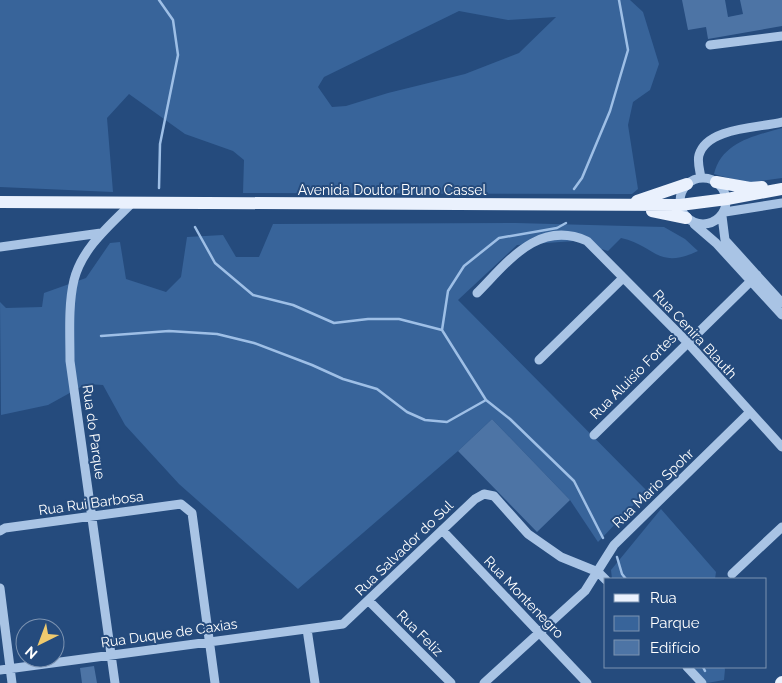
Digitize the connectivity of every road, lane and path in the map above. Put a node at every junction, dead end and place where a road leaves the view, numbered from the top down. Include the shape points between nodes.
1 (782, 36) edge
2 (710, 45) dead end
3 (782, 122) edge
4 (701, 178) junction
5 (716, 182) junction
6 (687, 184) junction
7 (782, 188) edge
8 (0, 202) edge
9 (132, 203) junction
10 (782, 203) edge
11 (680, 205) junction
12 (625, 206) junction
13 (724, 209) junction
14 (689, 220) junction
15 (101, 233) junction
16 (0, 247) edge
17 (623, 278) junction
18 (754, 278) junction
19 (477, 293) dead end
20 (782, 303) edge
21 (782, 316) edge
22 (687, 342) junction
23 (539, 360) dead end
24 (749, 413) junction
25 (594, 435) dead end
26 (782, 447) edge
27 (92, 517) junction
28 (782, 527) edge
29 (442, 530) junction
30 (0, 531) edge
31 (598, 572) junction
32 (732, 574) dead end
33 (604, 578) edge
34 (0, 588) edge
35 (369, 602) junction
36 (343, 624) joint
37 (307, 629) junction
38 (539, 633) junction
39 (209, 641) junction
40 (112, 654) junction
41 (10, 668) junction
42 (688, 668) edge
43 (0, 670) edge
44 (12, 683) edge
45 (115, 683) edge
46 (215, 683) edge
47 (315, 683) edge
48 (451, 683) edge
49 (484, 683) edge
50 (587, 683) edge
51 (702, 683) edge

1 - 2 street
3 - 4 street via 744,128 712,139 698,157
4 - 5 street
4 - 6 street
5 - 7 main road via 750,188
5 - 13 street via 722,187
6 - 11 street via 682,190
6 - 12 main road
7 - 13 main road, Avenida Doutor Bruno Cassel
8 - 9 main road, Avenida Doutor Bruno Cassel
9 - 12 main road, Avenida Doutor Bruno Cassel
9 - 15 street, Rua do Parque
10 - 13 street
11 - 12 main road, Avenida Doutor Bruno Cassel
11 - 13 main road, Avenida Doutor Bruno Cassel
11 - 14 street
12 - 14 main road
13 - 14 street via 708,224
13 - 18 street via 725,240
14 - 18 street
15 - 16 street
15 - 27 street, Rua do Parque via 84,256 74,280 70,330 70,361
17 - 19 street, Rua Cenira Blauth via 587,241 576,236 545,236 528,243
17 - 22 street, Rua Cenira Blauth
17 - 23 street
18 - 20 street
18 - 21 street
18 - 22 street, Rua Aluisio Fortes
22 - 24 street, Rua Cenira Blauth
22 - 25 street, Rua Aluisio Fortes
24 - 26 street, Rua Cenira Blauth
24 - 31 street, Rua Mario Spohr via 614,545
27 - 30 street, Rua Rui Barbosa
27 - 39 street, Rua Rui Barbosa via 181,504 187,507 192,513
27 - 40 street, Rua do Parque
28 - 32 street
29 - 31 street, Rua Salvador do Sul via 475,499 484,494 494,496 528,534 561,557
29 - 35 street, Rua Salvador do Sul
29 - 38 street, Rua Montenegro
31 - 33 street
31 - 38 street, Rua Mario Spohr via 585,591
34 - 41 street
35 - 36 street, Rua Salvador do Sul
35 - 48 street, Rua Feliz
36 - 37 street, Rua Duque de Caxias
37 - 39 street, Rua Duque de Caxias
37 - 47 street
38 - 49 street, Rua Mario Spohr
38 - 50 street, Rua Montenegro
39 - 40 street, Rua Duque de Caxias
39 - 46 street
40 - 41 street, Rua Duque de Caxias
40 - 45 street, Rua do Parque
41 - 43 street, Rua Duque de Caxias
41 - 44 street
42 - 51 street

